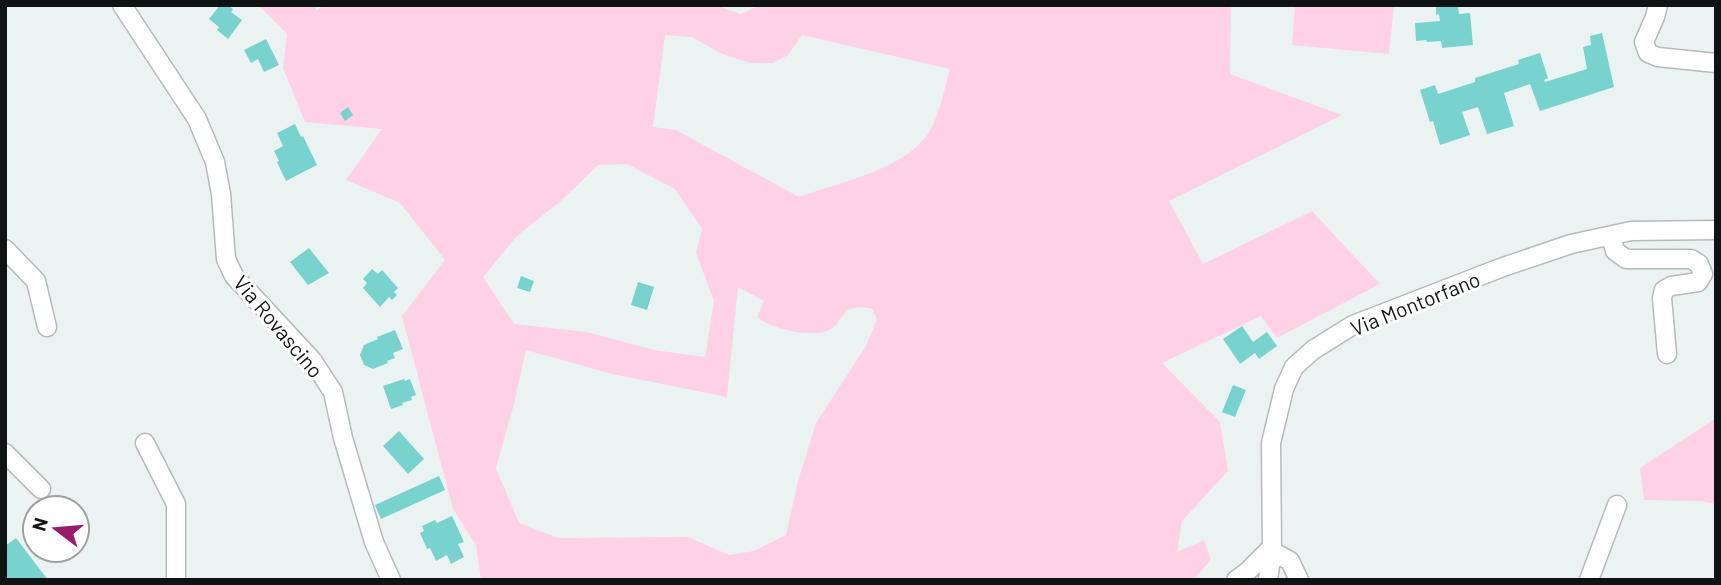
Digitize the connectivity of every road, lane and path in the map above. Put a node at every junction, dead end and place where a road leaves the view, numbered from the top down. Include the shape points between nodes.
1 (122, 5) edge
2 (1658, 5) edge
3 (1716, 63) edge
4 (1716, 230) edge
5 (1611, 236) junction
6 (5, 249) edge
7 (47, 327) dead end
8 (1667, 355) dead end
9 (145, 443) dead end
10 (5, 453) edge
11 (41, 489) dead end
12 (1617, 505) dead end
13 (1272, 549) junction
14 (176, 580) edge
15 (391, 580) edge
16 (1236, 580) edge
17 (1268, 580) edge
18 (1299, 580) edge
19 (1589, 580) edge

1 - 15 street, Via Rovascino via 197,119 215,162 226,259 234,276 312,360 333,392 374,542
2 - 3 street via 1644,42 1648,53
4 - 5 street, Via Montorfano via 1631,231
5 - 8 street via 1615,251 1626,259 1691,259 1699,264 1703,274 1698,282 1664,290
5 - 13 street, Via Montorfano via 1503,267 1353,325 1294,367 1271,443
6 - 7 street via 36,281
9 - 14 street via 176,504
10 - 11 street
12 - 19 street
13 - 16 street
13 - 17 street, Via Montorfano
13 - 18 street via 1290,561

